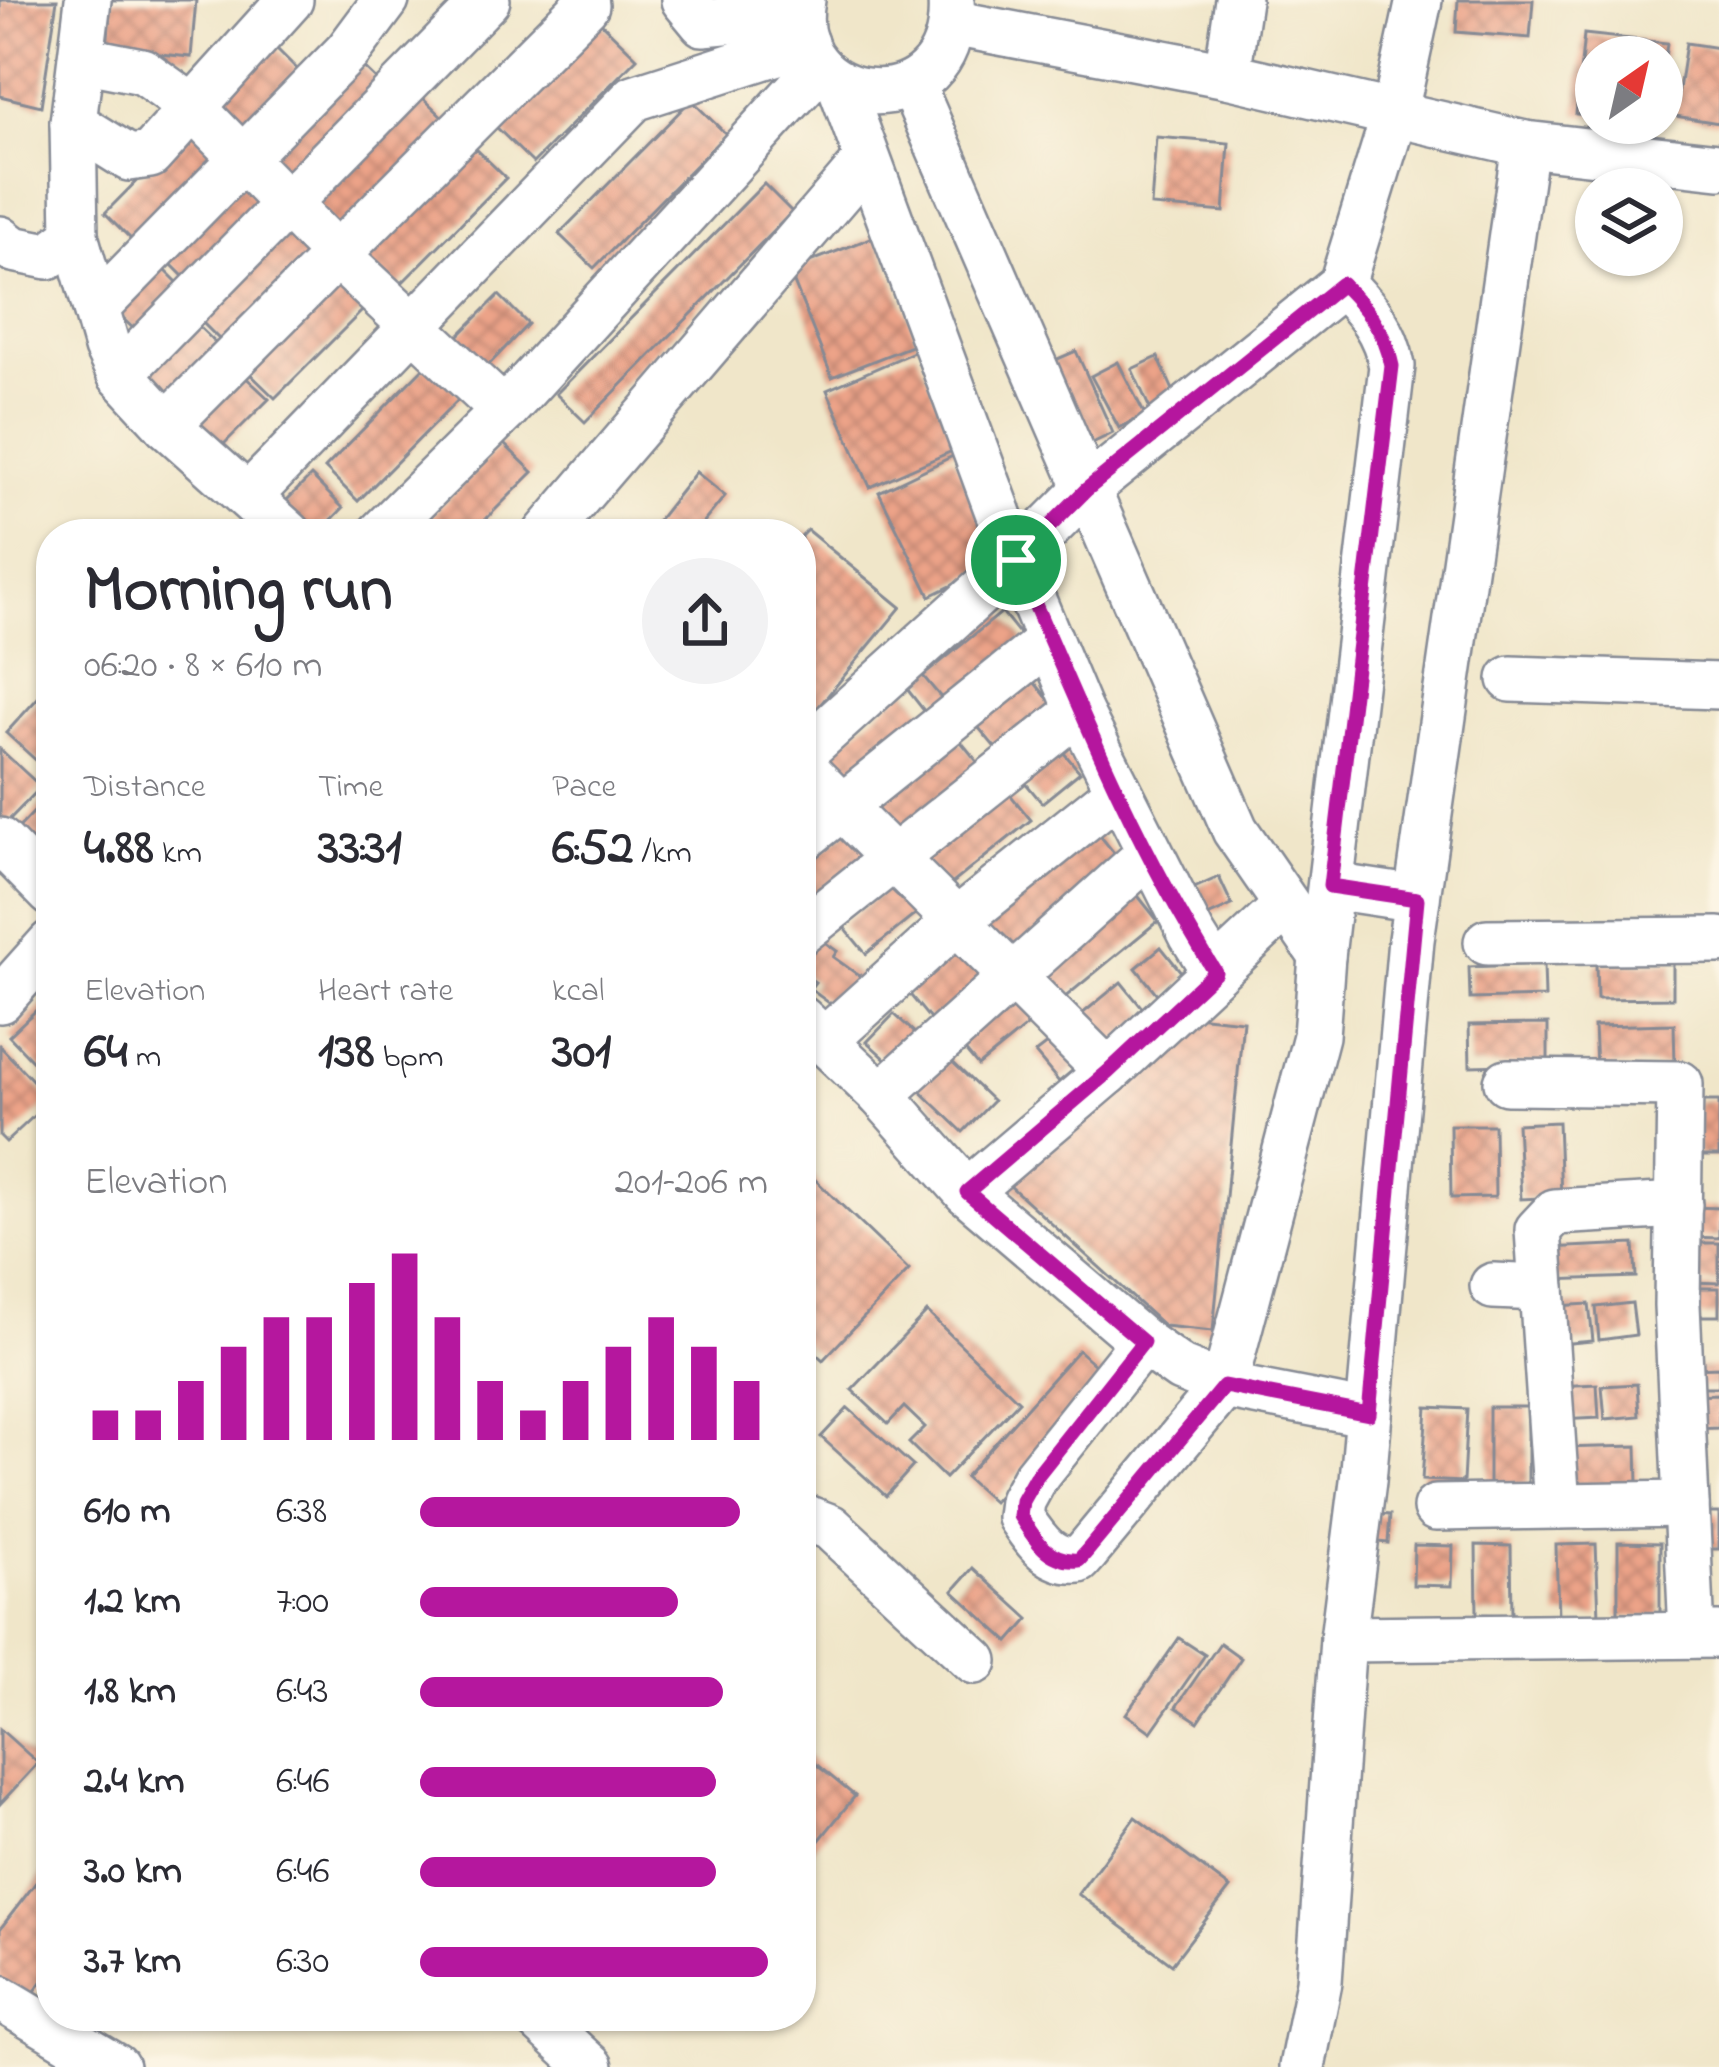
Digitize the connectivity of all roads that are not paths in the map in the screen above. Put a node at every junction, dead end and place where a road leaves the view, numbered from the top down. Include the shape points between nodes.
1 (88, 0) edge
2 (290, 0) edge
3 (386, 0) edge
4 (488, 0) edge
5 (684, 0) edge
6 (1238, 0) edge
7 (1419, 0) edge
8 (586, 5) dead end
9 (952, 12) edge
10 (813, 42) edge
11 (81, 58) junction
12 (1227, 75) junction
13 (912, 85) junction
14 (192, 107) junction
15 (1394, 116) junction
16 (74, 123) junction
17 (1525, 144) junction
18 (241, 159) junction
19 (866, 161) junction
20 (1719, 166) edge
21 (287, 204) junction
22 (75, 236) junction
23 (0, 239) edge
24 (337, 255) junction
25 (1342, 284) junction
26 (96, 308) junction
27 (417, 326) junction
28 (120, 374) junction
29 (505, 411) junction
30 (167, 425) junction
31 (1086, 490) junction
32 (249, 496) junction
33 (273, 519) edge
34 (395, 519) edge
35 (559, 519) edge
36 (1016, 560) junction
37 (1050, 640) junction
38 (1510, 679) dead end
39 (1719, 686) edge
40 (1078, 711) junction
41 (816, 740) edge
42 (816, 780) edge
43 (1119, 791) junction
44 (844, 806) junction
45 (816, 828) edge
46 (0, 841) edge
47 (1150, 853) junction
48 (895, 857) junction
49 (36, 878) edge
50 (1330, 886) junction
51 (1417, 899) junction
52 (1285, 907) junction
53 (816, 920) edge
54 (958, 920) junction
55 (1719, 940) edge
56 (1487, 942) dead end
57 (1322, 956) junction
58 (36, 960) edge
59 (1215, 972) junction
60 (1012, 976) junction
61 (0, 1000) edge
62 (816, 1027) edge
63 (816, 1034) edge
64 (1108, 1072) junction
65 (1507, 1082) dead end
66 (1700, 1083) edge
67 (881, 1095) junction
68 (967, 1192) junction
69 (1679, 1205) junction
70 (1493, 1286) dead end
71 (1542, 1288) junction
72 (1143, 1342) junction
73 (1224, 1386) junction
74 (1369, 1414) junction
75 (1701, 1436) edge
76 (1686, 1504) junction
77 (1557, 1506) junction
78 (1436, 1508) dead end
79 (816, 1522) edge
80 (1705, 1635) edge
81 (1343, 1639) junction
82 (976, 1661) dead end
83 (0, 1998) edge
84 (36, 2019) edge
85 (55, 2031) edge
86 (552, 2031) edge
87 (116, 2067) edge
88 (590, 2067) edge
89 (1302, 2067) edge

1 - 11 street
2 - 14 street
3 - 18 street via 348,51
4 - 21 street
5 - 10 street via 703,23
6 - 12 street
7 - 15 street
8 - 24 street
9 - 12 street
9 - 13 street via 946,48
10 - 13 street via 863,92
10 - 19 street
10 - 27 street via 634,98
10 - 29 street via 712,181
11 - 14 street via 142,70
11 - 16 street
12 - 15 street
13 - 31 street
14 - 16 street via 150,155 129,158
14 - 18 street
15 - 17 street
15 - 25 street
16 - 22 street
17 - 20 street
17 - 51 street
18 - 21 street
18 - 26 street
19 - 35 street
19 - 36 street
21 - 24 street
21 - 28 street
22 - 23 street via 48,256
22 - 26 street
24 - 27 street
24 - 30 street
25 - 31 street
25 - 50 street via 1372,314 1392,366
26 - 28 street
27 - 29 street
27 - 32 street
28 - 30 street
29 - 34 street
30 - 32 street
31 - 36 street
31 - 52 street via 1235,830
32 - 33 street
36 - 37 street
36 - 41 street
37 - 40 street
37 - 44 street
38 - 39 street
40 - 43 street
40 - 48 street
42 - 44 street
43 - 47 street
43 - 54 street
44 - 45 street
44 - 48 street
46 - 49 street
47 - 59 street
47 - 60 street
48 - 53 street
48 - 54 street
50 - 51 street
50 - 57 street
51 - 74 street
52 - 57 street
52 - 59 street
54 - 60 street
54 - 62 street
55 - 56 street
57 - 73 street via 1316,1036
58 - 61 street
59 - 64 street
60 - 64 street
60 - 67 street
63 - 67 street
64 - 68 street
65 - 66 street
66 - 69 street
67 - 68 street
68 - 72 street
69 - 71 street via 1555,1213 1538,1230
69 - 75 street via 1677,1305
70 - 71 street
71 - 77 street
72 - 73 street via 1180,1369
72 - 73 street via 1022,1501 1020,1516 1051,1556 1079,1560
73 - 74 street
74 - 81 street
75 - 76 street
76 - 77 street
76 - 80 street
77 - 78 street
79 - 82 street
80 - 81 street
81 - 89 street via 1319,1982
83 - 84 street
85 - 87 street
86 - 88 street

